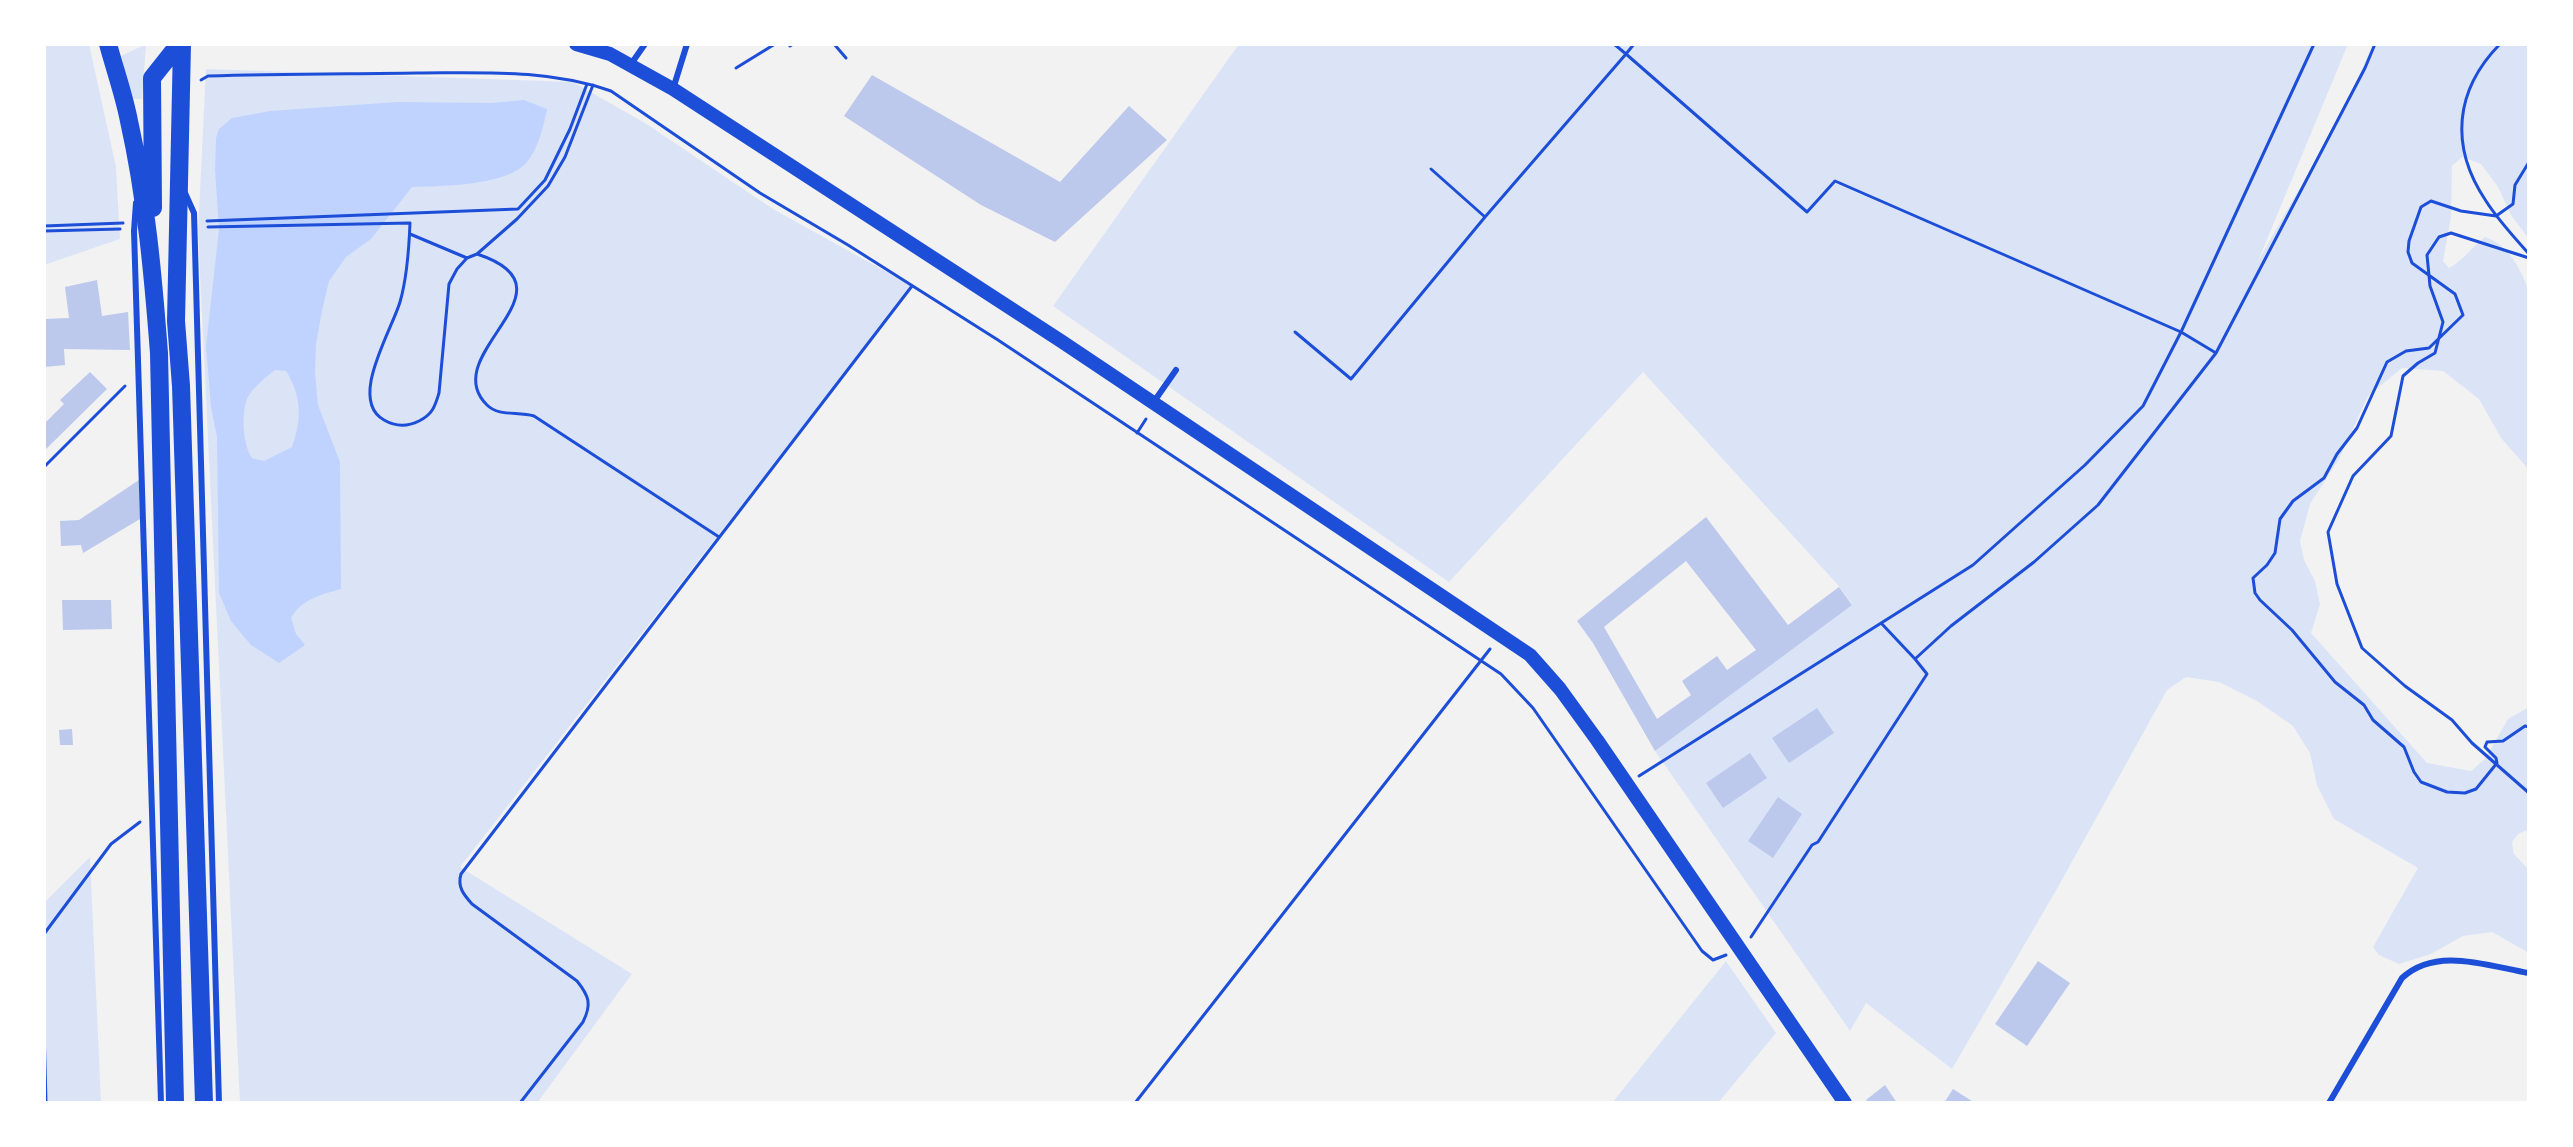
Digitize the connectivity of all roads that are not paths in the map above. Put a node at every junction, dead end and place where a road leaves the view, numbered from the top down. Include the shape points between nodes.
1 (108, 44) edge
2 (180, 44) edge
3 (576, 44) edge
4 (645, 44) edge
5 (687, 44) edge
6 (630, 64) junction
7 (673, 89) junction
8 (138, 173) junction
9 (178, 178) junction
10 (153, 267) junction
11 (1176, 370) dead end
12 (1151, 410) junction
13 (2529, 973) edge
14 (161, 1103) edge
15 (175, 1103) edge
16 (204, 1103) edge
17 (219, 1103) edge
18 (1845, 1103) edge
19 (2329, 1103) edge

1 - 8 main road
2 - 9 main road
2 - 10 main road via 152,78
3 - 6 street
4 - 6 lane
5 - 7 lane
6 - 7 street
7 - 12 street
8 - 10 main road
8 - 14 lane via 134,231
9 - 16 main road via 176,321
9 - 17 lane via 194,213
10 - 15 main road
11 - 12 lane
12 - 18 street via 1530,655 1627,784
13 - 19 lane via 2455,960 2417,966 2402,978

